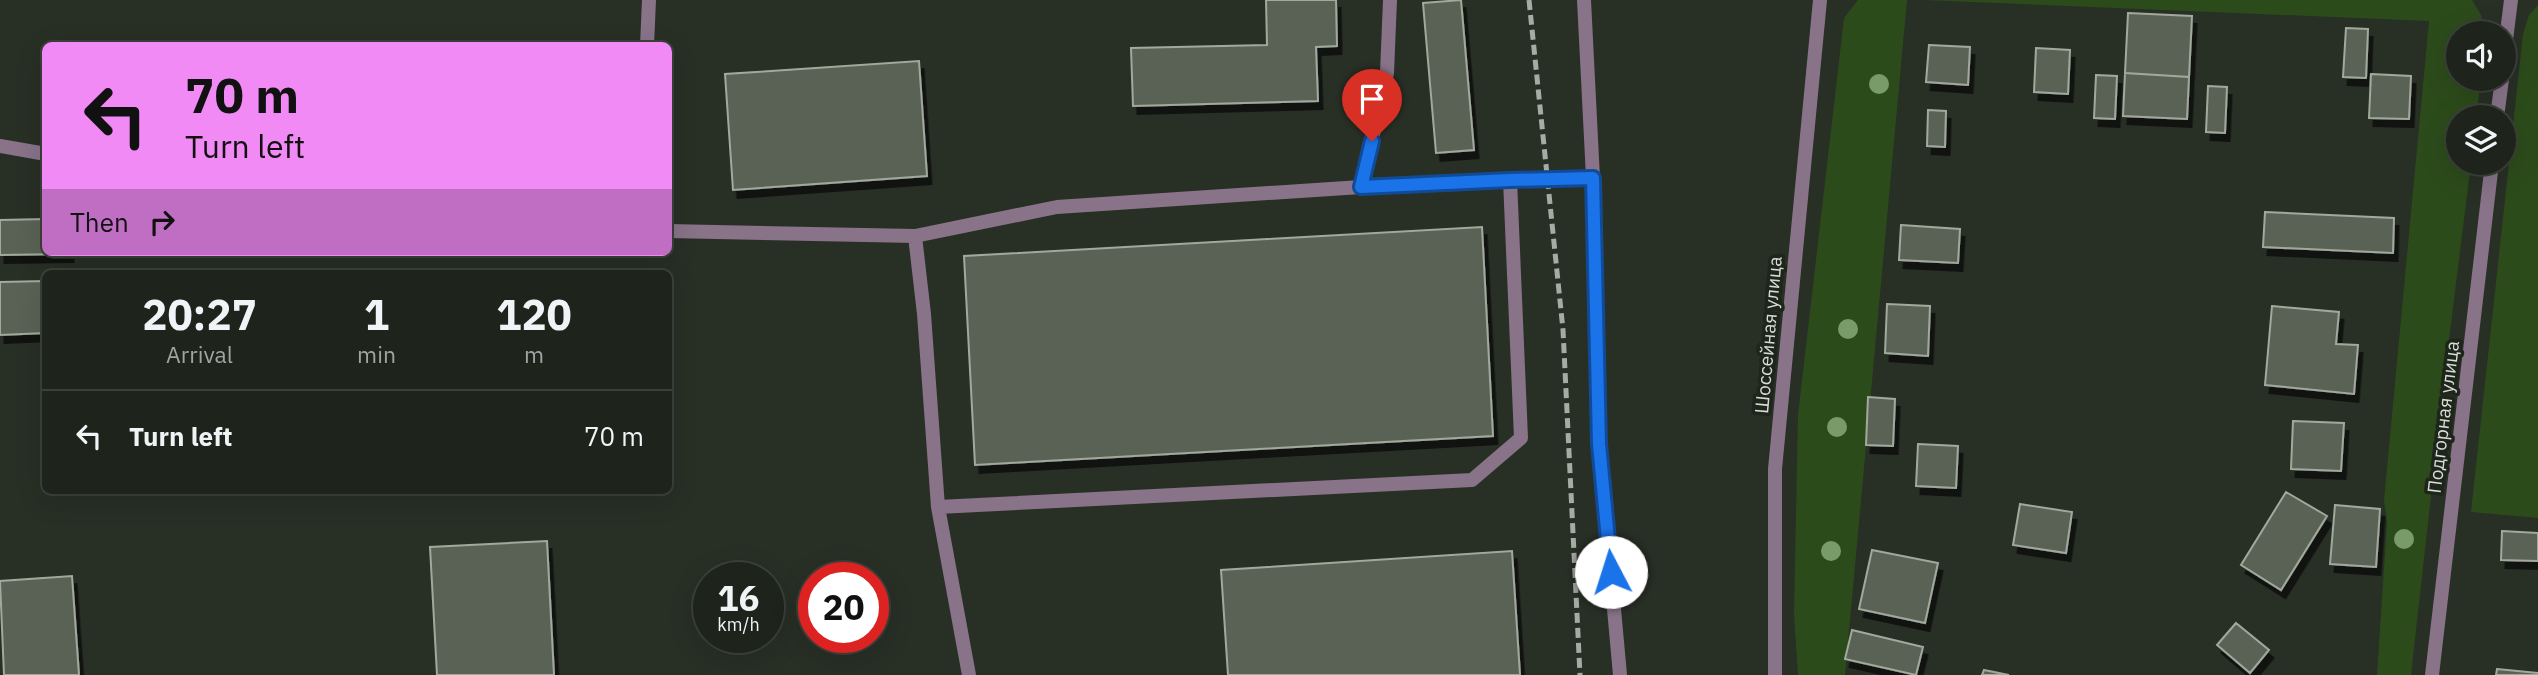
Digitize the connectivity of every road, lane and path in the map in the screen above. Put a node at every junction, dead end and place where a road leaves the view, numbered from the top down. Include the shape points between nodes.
1 (649, 0) edge
2 (1390, 0) edge
3 (1584, 0) edge
4 (1820, 0) edge
5 (2511, 0) edge
6 (2508, 21) edge
7 (648, 42) edge
8 (0, 146) edge
9 (42, 154) edge
10 (2491, 175) edge
11 (1593, 178) junction
12 (1510, 180) junction
13 (1361, 187) junction
14 (672, 231) edge
15 (915, 236) junction
16 (938, 507) junction
17 (968, 675) edge
18 (1620, 675) edge
19 (1775, 675) edge
20 (2432, 675) edge

1 - 7 street
2 - 13 street via 1387,73
3 - 11 street
4 - 19 street, Шоссейная улица via 1775,468
5 - 6 street
8 - 9 street
10 - 20 street, Подгорная улица
11 - 12 street
11 - 18 street via 1599,444
12 - 13 street
12 - 16 street via 1521,438 1472,480
13 - 15 street via 1057,207
14 - 15 street
15 - 16 street
16 - 17 street

